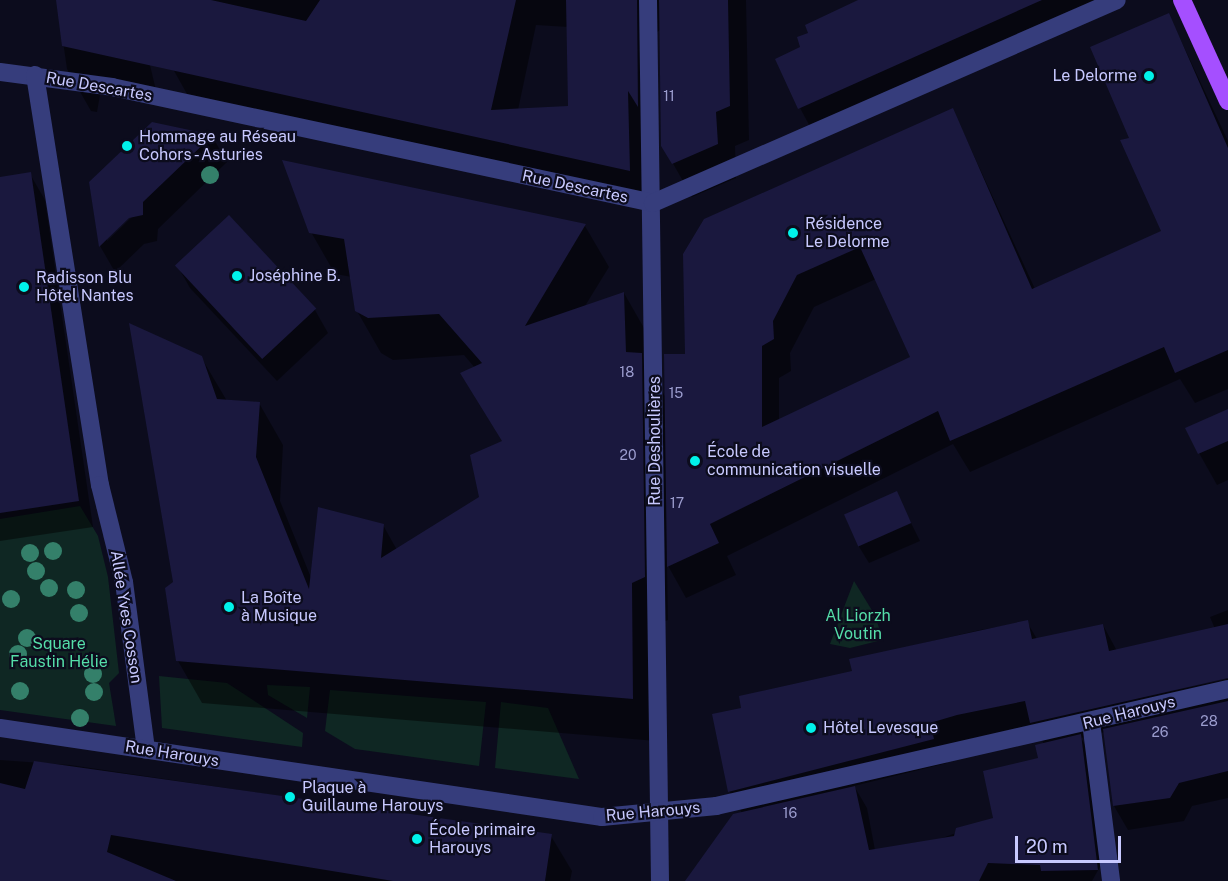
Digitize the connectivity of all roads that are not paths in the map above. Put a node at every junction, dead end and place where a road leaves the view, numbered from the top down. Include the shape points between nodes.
1 (648, 0) edge
2 (1117, 0) edge
3 (1182, 0) edge
4 (0, 72) edge
5 (35, 75) junction
6 (1228, 101) edge
7 (653, 203) junction
8 (1228, 689) edge
9 (1090, 722) junction
10 (0, 728) edge
11 (146, 750) junction
12 (661, 814) junction
13 (660, 881) edge
14 (1111, 881) edge

1 - 7 street, Rue Deshoulières
2 - 7 street
3 - 6 main road
4 - 5 street, Rue Descartes
5 - 7 street, Rue Descartes
5 - 11 street, Allée Yves Cosson via 100,485 124,582
7 - 12 street, Rue Deshoulières
8 - 9 street, Rue Harouys
9 - 12 street, Rue Harouys
9 - 14 street
10 - 11 street, Rue Harouys
11 - 12 street, Rue Harouys via 602,817
12 - 13 street, Rue Deshoulières

